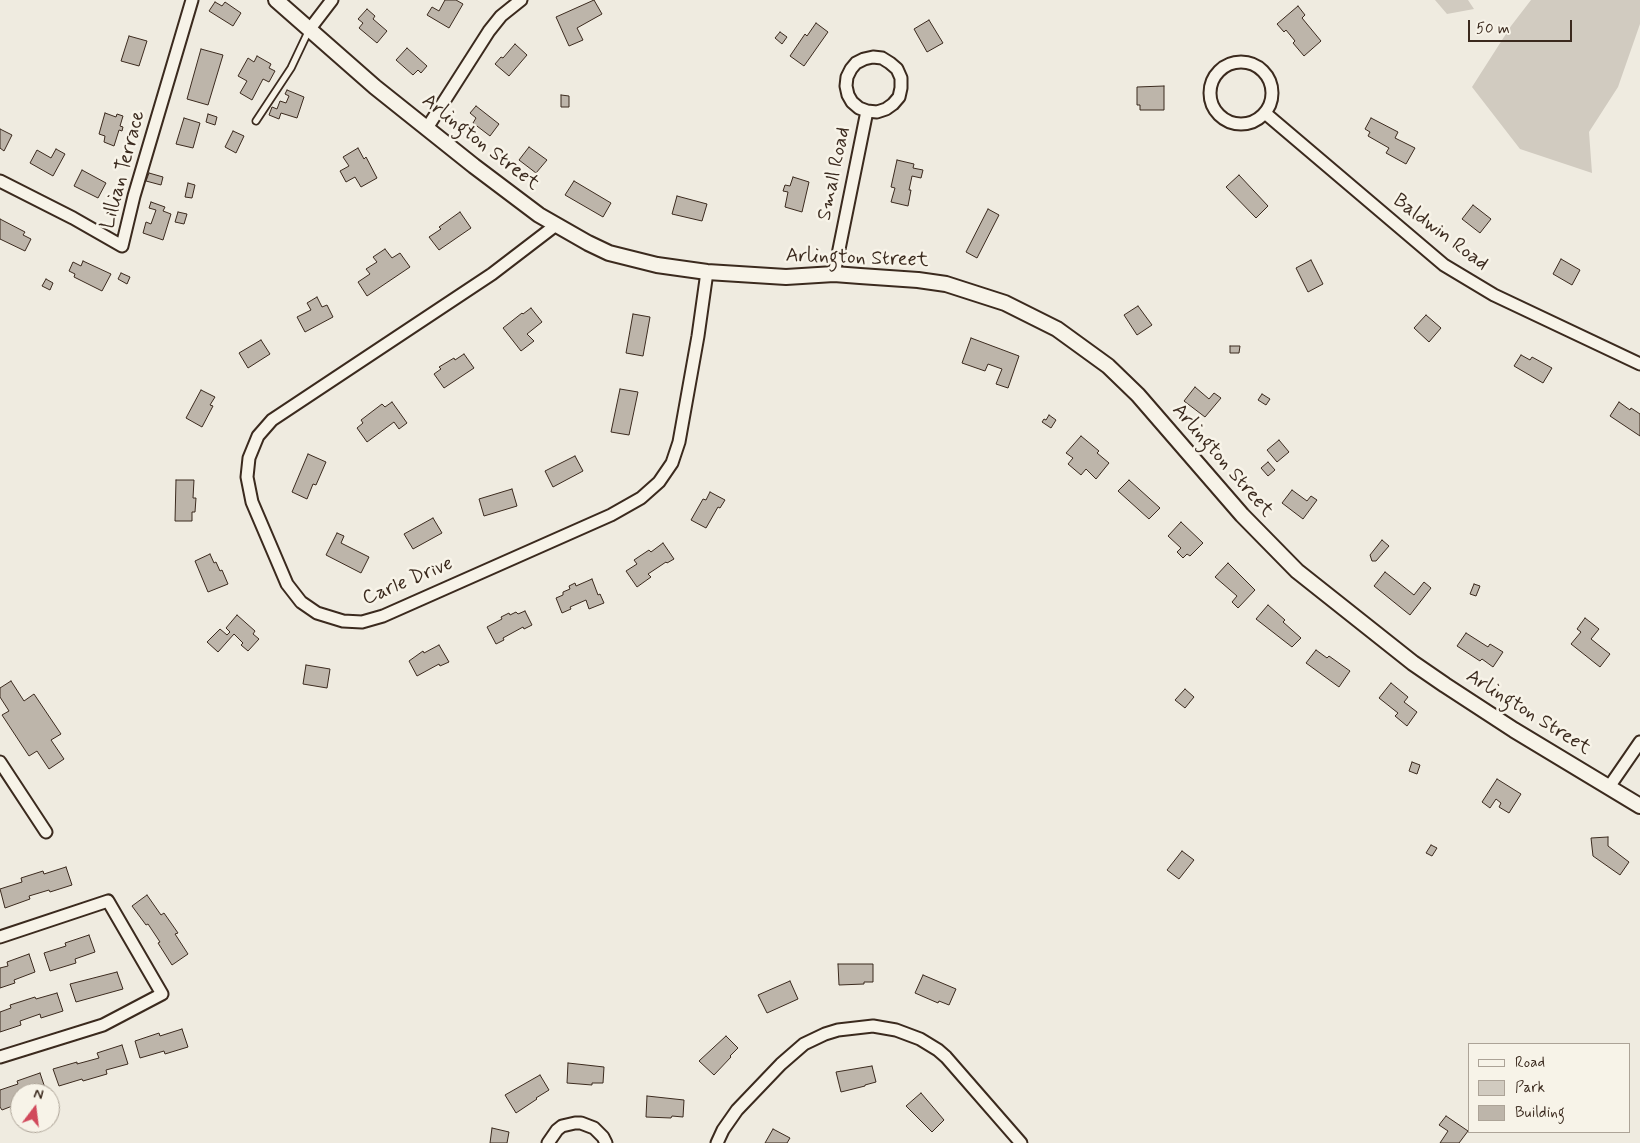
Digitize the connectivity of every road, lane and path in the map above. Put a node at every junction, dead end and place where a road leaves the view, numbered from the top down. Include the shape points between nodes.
1 (192, 0) edge
2 (276, 0) edge
3 (332, 0) edge
4 (521, 0) edge
5 (309, 30) junction
6 (867, 112) junction
7 (1265, 112) junction
8 (256, 122) dead end
9 (428, 128) junction
10 (0, 181) edge
11 (556, 225) junction
12 (706, 272) junction
13 (834, 274) junction
14 (1640, 364) edge
15 (1640, 742) edge
16 (0, 762) edge
17 (1609, 787) junction
18 (1640, 806) edge
19 (46, 832) dead end
20 (0, 937) edge
21 (0, 1057) edge
22 (548, 1143) edge
23 (606, 1143) edge
24 (716, 1143) edge
25 (1021, 1143) edge

1 - 10 street, Lillian Terrace via 122,246
2 - 5 street, Arlington Street
3 - 5 street
4 - 9 street via 500,16
5 - 8 lane via 291,68
5 - 9 street, Arlington Street
6 - 6 street, Small Road via 886,110 899,97 901,78 897,70 882,58 864,58 850,69 847,77 848,95 852,102
6 - 13 street, Small Road
7 - 7 street via 1249,123 1239,124 1221,117 1210,101 1209,91 1216,73 1234,62 1256,65 1270,82 1272,92
7 - 14 street, Baldwin Road via 1452,270 1494,295
9 - 11 street, Arlington Street
11 - 12 street, Arlington Street via 609,253 657,265
11 - 12 street, Carle Drive via 492,274 272,420 258,436 249,458 247,477 252,502 287,584 302,602 317,613 343,621 362,622 383,616 612,515 641,498 668,469 679,442
12 - 13 street, Arlington Street via 786,277
13 - 17 street, Arlington Street via 946,284 1005,303 1064,334 1108,366 1138,395 1242,515 1298,571 1413,663 1514,730
15 - 17 street
16 - 19 street
17 - 18 street, Arlington Street
20 - 21 street via 108,902 162,994 103,1025
22 - 23 street via 562,1126 575,1123 594,1128
24 - 25 street via 737,1110 804,1044 838,1030 873,1026 896,1030 938,1050

